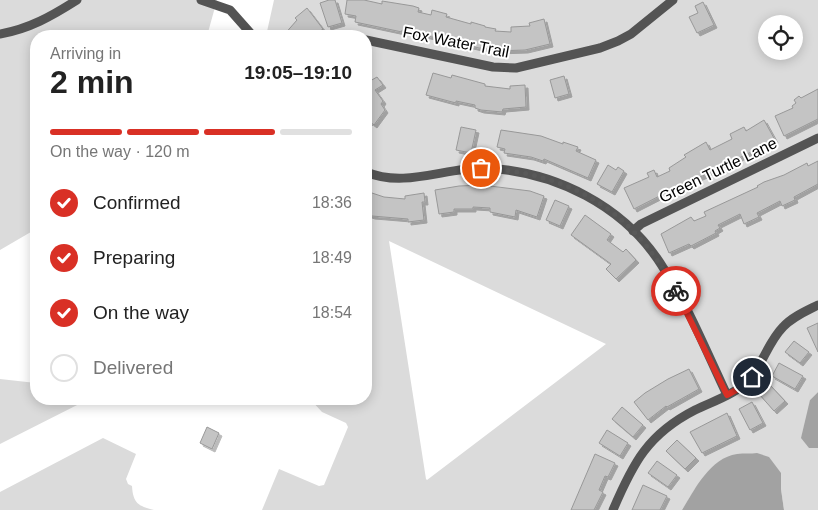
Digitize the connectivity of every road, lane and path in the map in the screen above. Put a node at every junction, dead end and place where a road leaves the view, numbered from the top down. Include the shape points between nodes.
1 (77, 0) edge
2 (201, 0) edge
3 (673, 0) edge
4 (248, 30) edge
5 (0, 34) edge
6 (372, 41) edge
7 (818, 138) edge
8 (372, 174) edge
9 (633, 231) junction
10 (818, 305) edge
11 (727, 395) junction
12 (613, 510) edge

1 - 5 street via 42,22
2 - 4 street via 230,10
3 - 6 street, Fox Water Trail via 618,41 516,68 493,67
7 - 9 street, Green Turtle Lane via 641,224
8 - 9 street via 402,178 481,168 534,174 584,194 612,212
9 - 11 street via 664,268
10 - 11 street via 782,327 752,377
11 - 12 street via 673,422 653,439 636,461

